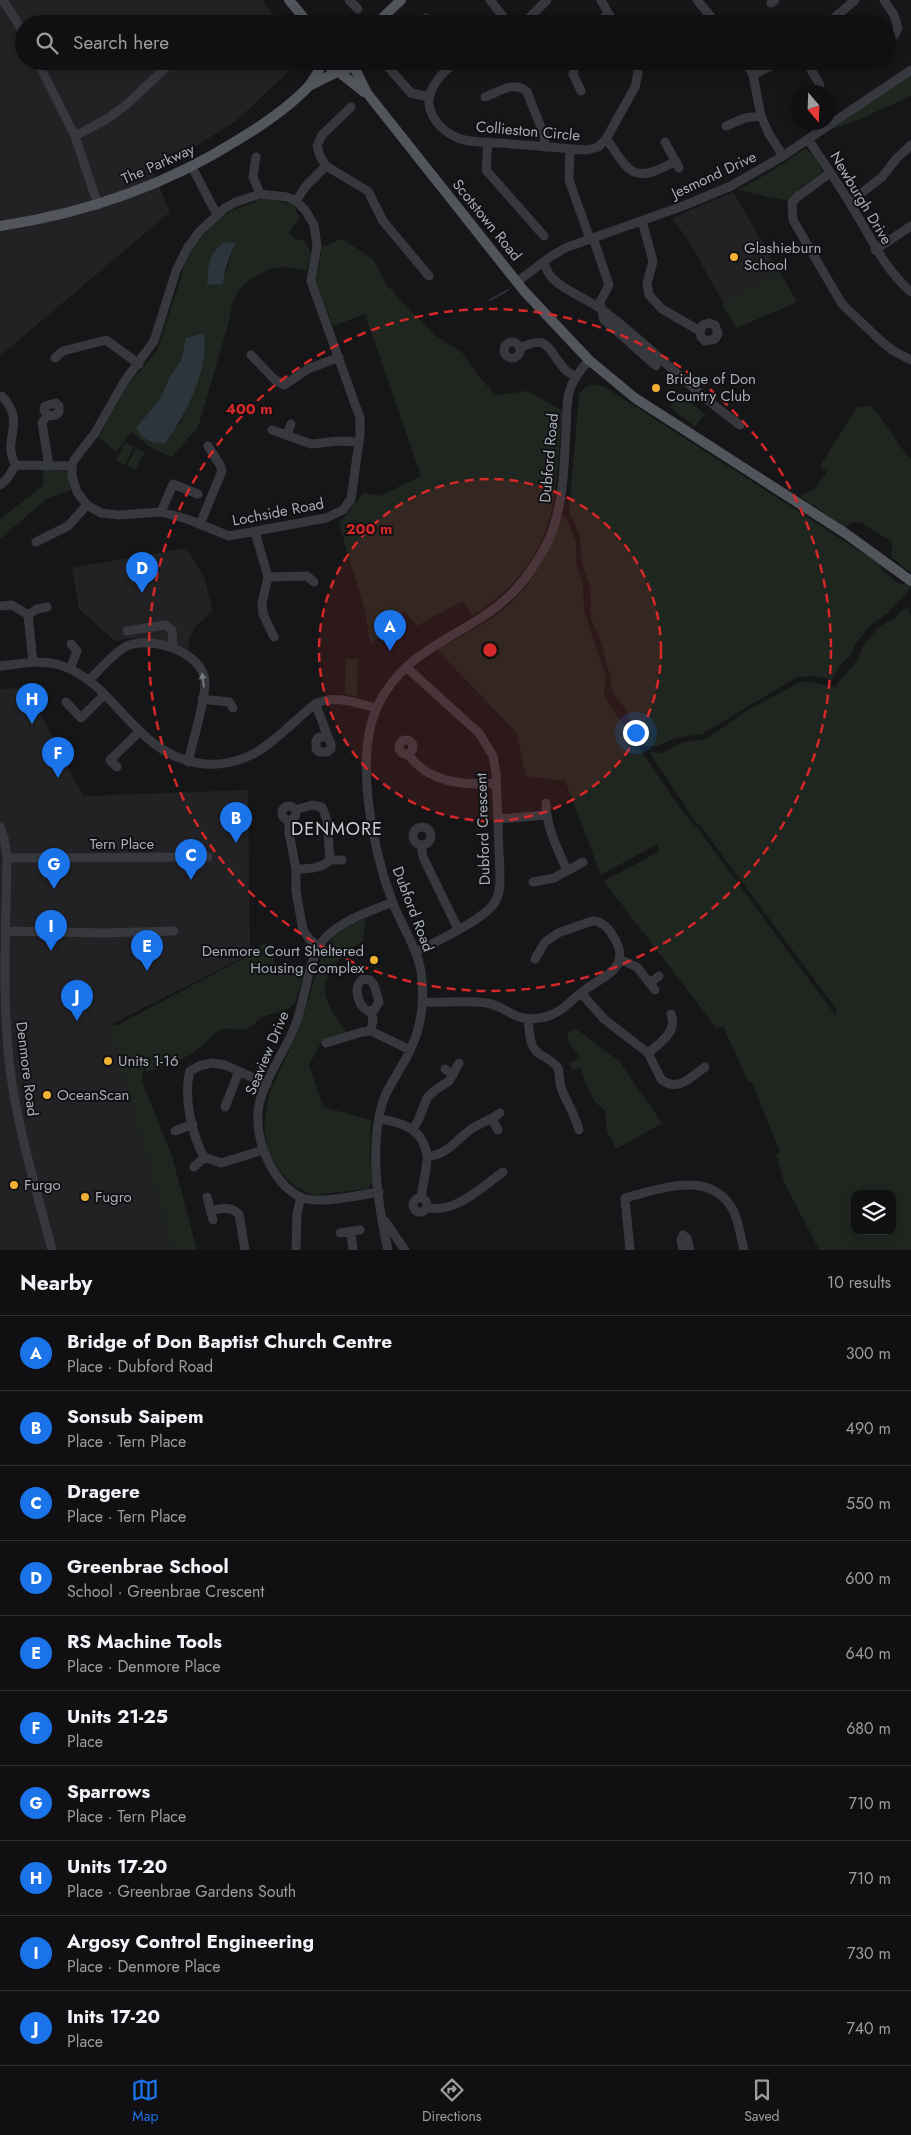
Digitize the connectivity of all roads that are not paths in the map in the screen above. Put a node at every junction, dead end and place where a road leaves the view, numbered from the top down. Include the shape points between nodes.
1 (3, 0) edge
2 (289, 0) edge
3 (349, 0) edge
4 (401, 0) edge
5 (490, 0) edge
6 (547, 0) edge
7 (601, 0) edge
8 (698, 0) edge
9 (855, 0) edge
10 (884, 0) edge
11 (358, 9) dead end
12 (609, 14) edge
13 (838, 14) edge
14 (302, 15) edge
15 (385, 15) edge
16 (502, 15) edge
17 (532, 15) edge
18 (710, 15) edge
19 (894, 15) edge
20 (15, 19) edge
21 (42, 70) edge
22 (163, 70) edge
23 (319, 70) edge
24 (334, 70) edge
25 (347, 70) edge
26 (356, 70) edge
27 (390, 70) edge
28 (448, 70) edge
29 (574, 70) edge
30 (638, 70) edge
31 (750, 70) edge
32 (763, 70) edge
33 (811, 70) edge
34 (911, 70) edge
35 (338, 72) junction
36 (563, 74) dead end
37 (573, 74) junction
38 (753, 75) junction
39 (820, 85) dead end
40 (309, 86) junction
41 (581, 91) dead end
42 (366, 94) junction
43 (429, 97) junction
44 (485, 97) dead end
45 (351, 108) dead end
46 (761, 116) junction
47 (726, 126) dead end
48 (74, 136) junction
49 (606, 139) junction
50 (808, 139) junction
51 (488, 142) junction
52 (666, 142) dead end
53 (911, 144) edge
54 (545, 147) junction
55 (570, 149) junction
56 (783, 156) junction
57 (256, 157) dead end
58 (326, 166) junction
59 (192, 167) junction
60 (830, 173) junction
61 (260, 194) junction
62 (296, 201) junction
63 (850, 202) junction
64 (98, 205) junction
65 (217, 214) junction
66 (642, 221) junction
67 (0, 226) edge
68 (911, 226) edge
69 (544, 236) dead end
70 (591, 239) junction
71 (875, 250) junction
72 (543, 262) junction
73 (429, 276) dead end
74 (517, 282) junction
75 (911, 292) edge
76 (600, 308) junction
77 (700, 331) dead end
78 (520, 348) dead end
79 (251, 355) dead end
80 (339, 357) junction
81 (55, 358) dead end
82 (589, 360) junction
83 (911, 360) edge
84 (138, 364) junction
85 (656, 366) dead end
86 (576, 377) junction
87 (2, 396) dead end
88 (47, 416) dead end
89 (291, 424) dead end
90 (740, 424) dead end
91 (272, 430) dead end
92 (287, 435) junction
93 (359, 442) junction
94 (208, 446) dead end
95 (16, 464) junction
96 (49, 466) junction
97 (72, 466) junction
98 (0, 485) edge
99 (198, 494) dead end
100 (88, 505) junction
101 (161, 512) junction
102 (200, 524) junction
103 (254, 532) junction
104 (36, 542) dead end
105 (268, 577) junction
106 (313, 577) dead end
107 (911, 581) edge
108 (0, 606) edge
109 (47, 607) dead end
110 (28, 615) junction
111 (127, 631) dead end
112 (274, 637) dead end
113 (71, 644) dead end
114 (174, 648) junction
115 (34, 662) junction
116 (0, 666) edge
117 (406, 666) junction
118 (70, 669) junction
119 (90, 680) junction
120 (104, 696) junction
121 (202, 699) junction
122 (66, 702) dead end
123 (314, 704) junction
124 (232, 708) dead end
125 (376, 708) junction
126 (139, 732) junction
127 (327, 737) dead end
128 (408, 754) dead end
129 (188, 762) junction
130 (117, 767) dead end
131 (496, 783) junction
132 (546, 803) dead end
133 (546, 815) junction
134 (498, 819) junction
135 (0, 827) edge
136 (421, 845) dead end
137 (208, 857) dead end
138 (7, 858) junction
139 (330, 860) junction
140 (342, 860) dead end
141 (583, 862) dead end
142 (296, 869) junction
143 (567, 870) junction
144 (538, 883) dead end
145 (392, 902) junction
146 (458, 929) junction
147 (6, 931) junction
148 (174, 931) dead end
149 (319, 946) junction
150 (416, 952) junction
151 (535, 959) dead end
152 (619, 959) junction
153 (659, 976) dead end
154 (580, 992) junction
155 (423, 1002) junction
156 (371, 1011) dead end
157 (671, 1014) dead end
158 (528, 1019) junction
159 (371, 1031) junction
160 (326, 1043) dead end
161 (410, 1050) junction
162 (648, 1053) junction
163 (459, 1063) dead end
164 (705, 1067) dead end
165 (445, 1070) dead end
166 (239, 1071) junction
167 (453, 1075) junction
168 (267, 1084) junction
169 (225, 1107) dead end
170 (500, 1113) dead end
171 (379, 1119) junction
172 (492, 1119) junction
173 (193, 1124) junction
174 (413, 1128) junction
175 (498, 1130) dead end
176 (579, 1130) dead end
177 (175, 1131) dead end
178 (263, 1150) junction
179 (428, 1156) junction
180 (204, 1157) junction
181 (194, 1167) dead end
182 (502, 1172) dead end
183 (379, 1192) junction
184 (207, 1197) dead end
185 (300, 1197) junction
186 (382, 1216) junction
187 (340, 1233) dead end
188 (52, 1250) edge
189 (245, 1250) edge
190 (296, 1250) edge
191 (353, 1250) edge
192 (388, 1250) edge
193 (405, 1250) edge
194 (630, 1250) edge
195 (683, 1250) edge
196 (690, 1250) edge
197 (744, 1250) edge

1 - 20 street
2 - 14 main road
3 - 11 street
4 - 15 main road
5 - 16 street
6 - 17 street
7 - 12 street
8 - 18 street
9 - 13 street
10 - 19 street
21 - 48 street
22 - 48 street via 126,105
23 - 40 main road, The Parkway
24 - 35 main road
25 - 35 main road, The Parkway
26 - 42 main road
27 - 43 street via 408,92
28 - 43 street via 434,85
29 - 37 street
30 - 49 street via 635,87
31 - 38 street
32 - 38 street
33 - 39 street
34 - 50 street, Jesmond Drive
35 - 40 main road, The Parkway
35 - 42 main road
36 - 37 street
37 - 41 street
38 - 46 street
40 - 59 main road, The Parkway via 254,130
42 - 74 main road, Scotstown Road
43 - 51 street, Collieston Circle via 430,109 442,128 459,138
44 - 54 street via 513,86 527,92
45 - 58 street via 322,135 318,146
46 - 47 street
46 - 56 street
48 - 64 street
49 - 52 street via 628,168 641,174 678,165
49 - 55 street, Collieston Circle via 593,149
50 - 56 street, Jesmond Drive
50 - 60 street, Newburgh Drive
51 - 54 street, Collieston Circle
51 - 69 street via 486,170
53 - 63 street via 882,177
54 - 55 street, Collieston Circle
55 - 70 street via 569,180
56 - 66 street, Jesmond Drive via 731,186
57 - 61 street via 253,177
58 - 62 street
58 - 73 street via 368,191 383,222
59 - 64 main road, The Parkway
59 - 65 street
60 - 63 street, Newburgh Drive
60 - 83 street via 796,197 792,203 793,220 842,304 892,350
61 - 62 street
61 - 65 street via 236,202
62 - 80 street, Lochside Road via 310,217 316,232 311,282
63 - 71 street, Newburgh Drive
64 - 67 main road, The Parkway via 59,216
65 - 84 street via 185,252 154,342
66 - 70 street, Jesmond Drive
66 - 77 street via 653,261 647,284 649,295 662,308
68 - 71 street
70 - 72 street, Jesmond Drive via 565,248
70 - 76 street via 609,285
71 - 75 street, Newburgh Drive
72 - 74 street, Jesmond Drive
72 - 76 street via 552,278
74 - 82 main road, Scotstown Road
76 - 85 street via 605,322
76 - 90 street via 680,374 714,407
78 - 86 street via 544,343 563,368
79 - 80 street via 256,366 284,384 308,369
80 - 93 street, Lochside Road via 359,411
81 - 84 street via 61,348 106,340
82 - 86 street, Dubford Road
82 - 107 main road, Scotstown Road via 635,398 845,533
84 - 97 street
86 - 117 street, Dubford Road via 568,397 559,509 538,559 501,603
87 - 95 street via 12,415 4,448
88 - 96 street via 42,423
89 - 92 street
91 - 92 street
92 - 93 street via 317,444
93 - 103 street, Lochside Road via 353,494 343,510 326,518
94 - 102 street via 220,456 222,473
95 - 96 street
95 - 98 street
96 - 97 street
97 - 100 street via 75,486
99 - 101 street via 173,484
100 - 101 street, Lochside Road via 108,514
100 - 104 street via 68,526
101 - 102 street, Lochside Road
102 - 103 street, Lochside Road via 224,536
103 - 105 street
105 - 106 street
105 - 112 street via 258,597
108 - 110 street via 12,605
109 - 110 street
110 - 115 street
111 - 114 street via 165,625 172,630
113 - 118 street via 77,651
114 - 119 street via 147,643 127,646
121 -> 114 street via 205,683 200,668
115 - 116 street
115 - 118 street
117 - 125 street, Dubford Road
117 - 131 street, Dubford Crescent via 479,733 494,763
118 - 119 street
119 - 120 street
120 - 122 street via 81,718
120 - 126 street
121 - 124 street via 229,702
121 - 129 street
123 - 125 street via 341,700
123 - 127 street via 327,730
123 - 129 street via 250,756 215,764
125 - 145 street, Dubford Road via 369,733 367,779 372,829
126 - 129 street via 153,745
126 - 130 street via 110,760
128 - 131 street via 415,764 446,781 465,785
131 - 134 street, Dubford Crescent
132 - 133 street
133 - 134 street
133 - 143 street
134 - 146 street, Dubford Crescent via 498,894 485,913
135 - 138 street, Denmore Road
136 - 146 street via 423,857
137 - 138 street, Tern Place
138 - 147 street, Denmore Road
139 - 140 street
139 - 142 street via 320,866
139 - 142 street via 327,820 322,807 312,805 295,810 290,806 283,810 283,816 289,820
141 - 143 street
142 - 149 street via 296,892 303,930
143 - 144 street
145 - 149 street, Seaview Drive via 340,926
145 - 150 street, Dubford Road
146 - 150 street, Dubford Crescent
147 - 148 street
147 - 188 street, Denmore Road via 7,1029 12,1084
149 - 168 street, Seaview Drive via 295,1026
150 - 155 street, Dubford Road
151 - 152 street via 545,942 558,933 597,917 613,935
152 - 153 street via 637,967 652,987
152 - 154 street via 608,976
154 - 158 street via 554,1014
154 - 162 street via 604,1018
155 - 158 street via 488,1004
155 - 161 street, Dubford Road
156 - 159 street
157 - 162 street via 678,1024
158 - 176 street via 533,1047 562,1068 561,1087
159 - 160 street
159 - 161 street
161 - 171 street, Dubford Road via 389,1086
162 - 164 street via 661,1079 670,1085 679,1084
163 - 167 street
165 - 167 street
166 - 168 street
166 - 169 street
166 - 173 street via 207,1062 186,1069
167 - 174 street via 427,1098
168 - 178 street, Seaview Drive via 258,1125
170 - 172 street
171 - 174 street
171 - 183 street, Dubford Road via 376,1154
172 - 175 street
172 - 179 street via 474,1127 446,1152
173 - 177 street
173 - 180 street
174 - 179 street
178 - 180 street via 221,1162
178 - 185 street, Seaview Drive via 280,1178
179 - 182 street via 421,1198 427,1207 446,1208 470,1196
180 - 181 street
183 - 185 street via 317,1200
183 - 186 street, Dubford Road
184 - 189 street via 212,1216 223,1208 240,1214
185 - 190 street
186 - 192 street, Dubford Road
186 - 193 street, Dubford Road
187 - 191 street via 355,1231
194 - 197 street via 625,1198 687,1184 710,1190 726,1200 735,1215
195 - 196 street via 680,1240 683,1235

